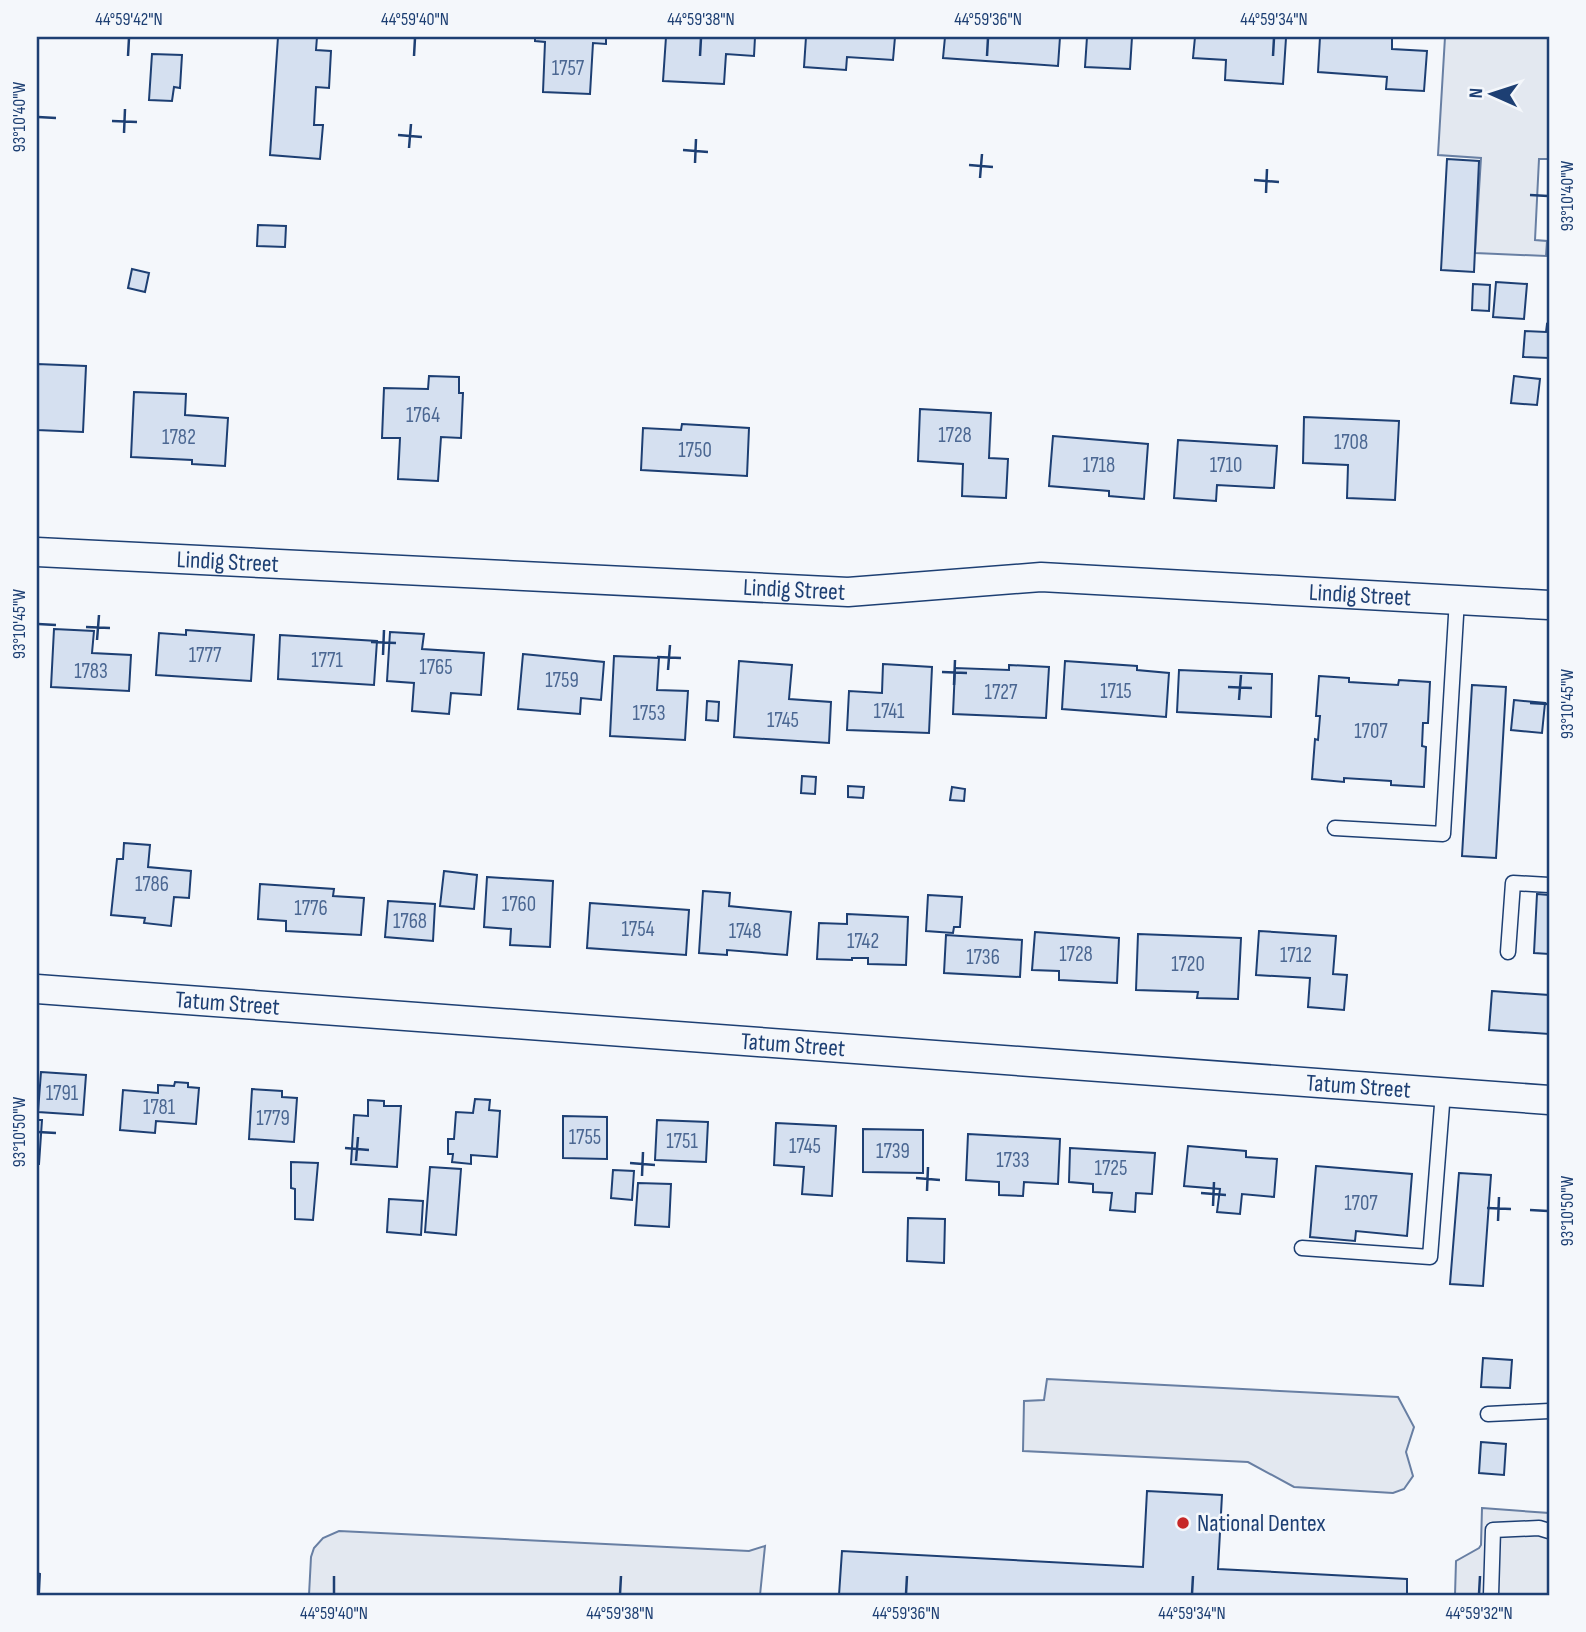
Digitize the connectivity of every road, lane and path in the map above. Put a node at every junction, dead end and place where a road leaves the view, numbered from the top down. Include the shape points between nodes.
1 (37, 552) edge
2 (1457, 600) junction
3 (1549, 605) edge
4 (1335, 828) dead end
5 (1549, 885) edge
6 (1508, 952) dead end
7 (37, 989) edge
8 (1443, 1092) junction
9 (1549, 1100) edge
10 (1302, 1248) dead end
11 (1549, 1411) edge
12 (1488, 1413) dead end
13 (1549, 1531) edge
14 (1491, 1595) edge

1 - 2 street, Lindig Street via 848,592 1041,577
2 - 3 street, Lindig Street
2 - 4 lane via 1443,834
5 - 6 lane via 1513,883
7 - 8 street, Tatum Street
8 - 9 street, Tatum Street
8 - 10 lane via 1430,1257
11 - 12 lane
13 - 14 lane via 1493,1530

